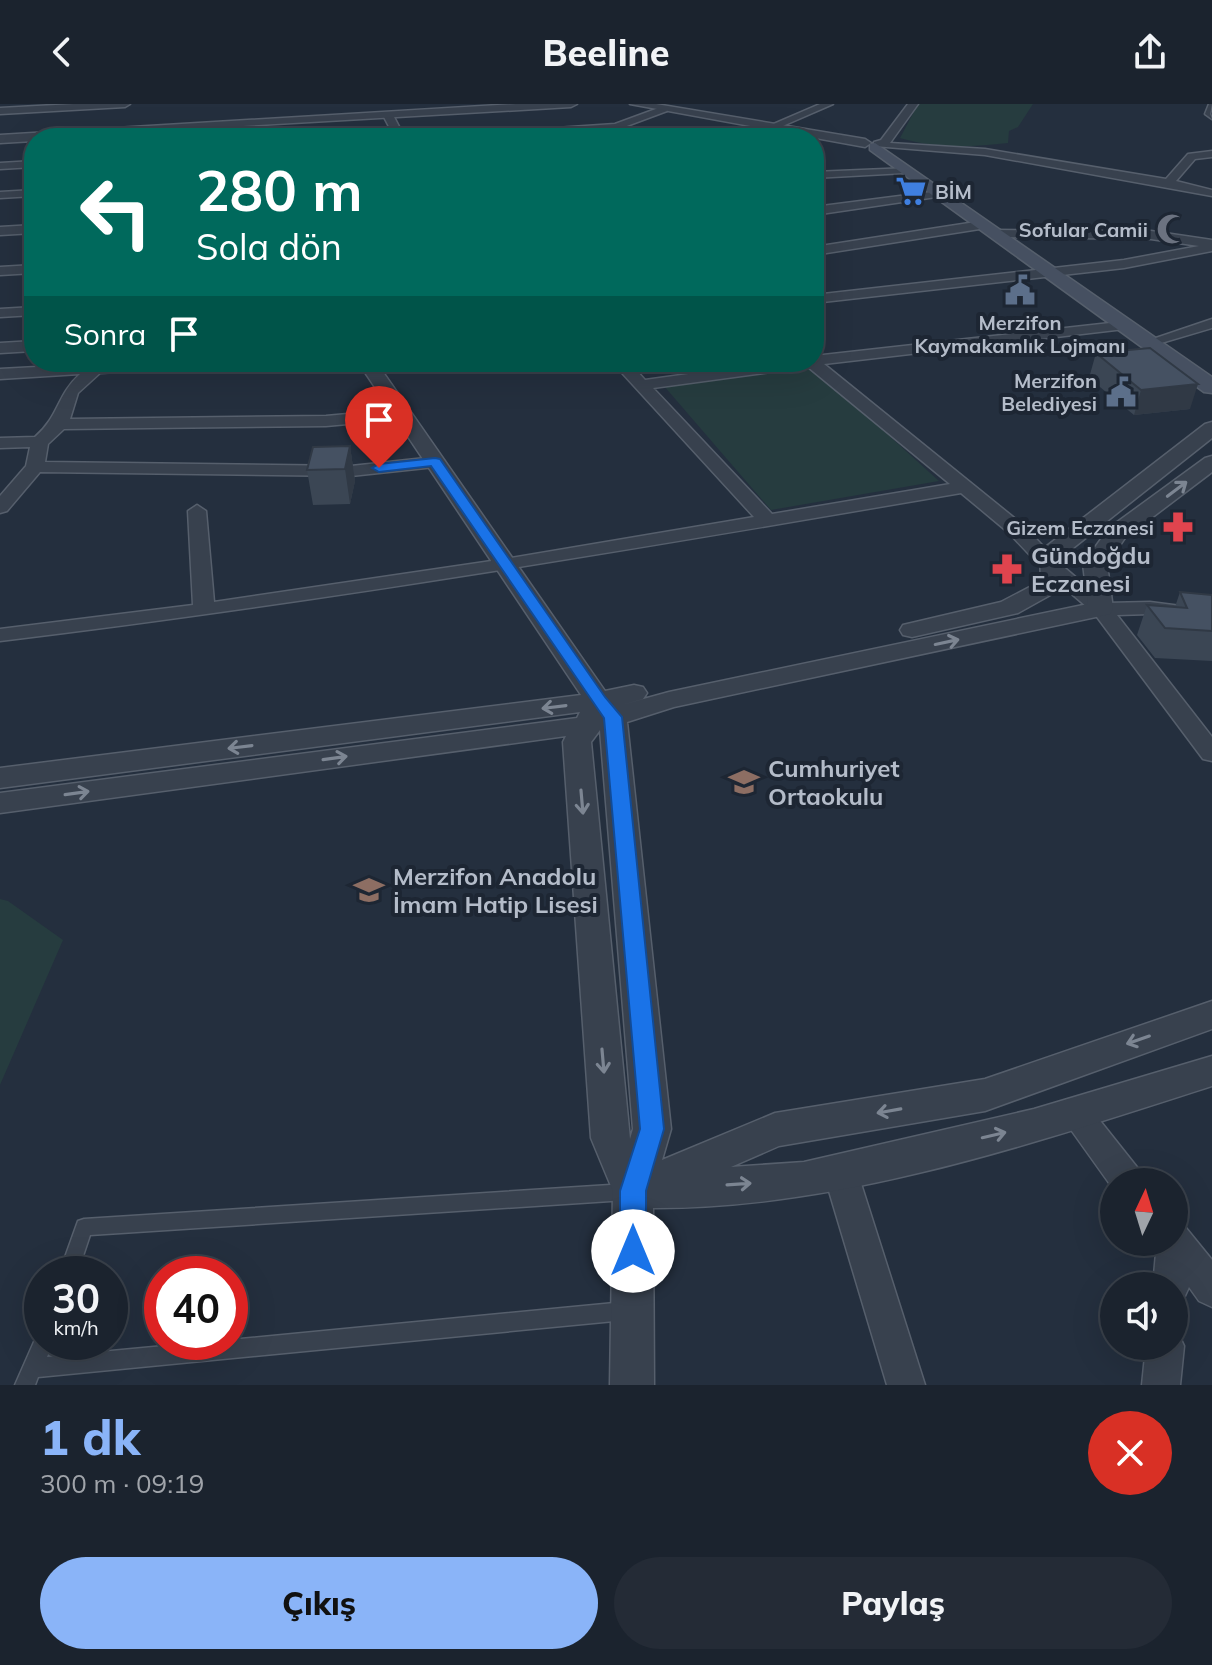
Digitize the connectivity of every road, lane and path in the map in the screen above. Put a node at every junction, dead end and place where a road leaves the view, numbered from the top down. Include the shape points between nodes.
1 (125, 104) edge
2 (567, 104) edge
3 (636, 104) edge
4 (828, 104) edge
5 (899, 104) edge
6 (913, 104) edge
7 (1211, 104) edge
8 (664, 109) junction
9 (0, 111) edge
10 (199, 111) dead end
11 (888, 116) dead end
12 (389, 117) junction
13 (1212, 118) edge
14 (770, 127) junction
15 (220, 128) edge
16 (269, 128) edge
17 (395, 128) edge
18 (601, 128) edge
19 (776, 128) edge
20 (878, 128) dead end
21 (824, 136) edge
22 (24, 138) edge
23 (0, 139) edge
24 (873, 144) junction
25 (1212, 154) edge
26 (24, 165) edge
27 (0, 166) edge
28 (905, 170) junction
29 (824, 174) edge
30 (1169, 183) junction
31 (1212, 193) edge
32 (24, 194) edge
33 (939, 194) junction
34 (0, 195) edge
35 (824, 210) edge
36 (988, 229) junction
37 (24, 230) edge
38 (0, 231) edge
39 (1212, 246) edge
40 (824, 250) edge
41 (24, 270) edge
42 (0, 271) edge
43 (1051, 272) junction
44 (824, 298) edge
45 (24, 312) edge
46 (0, 313) edge
47 (1212, 323) edge
48 (1128, 325) junction
49 (1151, 342) junction
50 (24, 347) edge
51 (0, 348) edge
52 (824, 360) edge
53 (38, 372) edge
54 (92, 372) edge
55 (374, 372) edge
56 (630, 372) edge
57 (738, 372) edge
58 (823, 372) edge
59 (0, 374) edge
60 (1208, 380) edge
61 (643, 385) junction
62 (402, 414) junction
63 (60, 424) junction
64 (1212, 428) edge
65 (40, 442) junction
66 (0, 443) edge
67 (435, 462) junction
68 (1212, 462) edge
69 (35, 467) junction
70 (965, 487) junction
71 (0, 507) edge
72 (197, 511) dead end
73 (767, 520) junction
74 (505, 565) junction
75 (1052, 567) junction
76 (1101, 609) junction
77 (204, 610) junction
78 (1212, 616) edge
79 (0, 635) edge
80 (599, 714) junction
81 (1211, 751) edge
82 (0, 778) edge
83 (0, 803) edge
84 (1212, 1015) edge
85 (1205, 1079) edge
86 (1075, 1113) junction
87 (1117, 1168) edge
88 (840, 1171) junction
89 (633, 1191) junction
90 (74, 1256) edge
91 (1187, 1256) edge
92 (1212, 1289) edge
93 (632, 1310) junction
94 (1164, 1360) edge
95 (30, 1376) edge
96 (632, 1385) edge
97 (906, 1385) edge
98 (1161, 1385) edge

1 - 9 street
2 - 12 street
3 - 8 street
4 - 14 street
5 - 11 street
6 - 24 street via 885,142
7 - 13 lane via 1207,114
8 - 14 street
8 - 18 street
10 - 15 street
12 - 16 street
12 - 17 street
14 - 19 street
20 - 24 street
21 - 24 street
22 - 23 street
24 - 28 main road
24 - 30 street via 985,152
25 - 30 street via 1192,156
26 - 27 street
28 - 29 street
28 - 33 main road
30 - 31 street
32 - 34 street
33 - 35 street
33 - 36 main road
36 - 39 street via 1151,235
36 - 40 street
36 - 43 main road
37 - 38 street
39 - 43 street
41 - 42 street
43 - 44 street
43 - 48 main road
45 - 46 street
47 - 49 street
48 - 49 main road
48 - 52 street
49 - 60 main road
50 - 51 street
53 - 59 street
54 - 63 street via 71,391
55 - 62 street
56 - 61 street
57 - 61 street
58 - 70 street
61 - 73 street
62 - 63 street via 326,421
62 - 67 street
63 - 65 street
64 - 75 street via 1051,554
65 - 66 street
65 - 69 street
67 - 69 street via 351,471
67 - 74 street
76 -> 68 street via 1095,564 1117,533
69 - 71 street
70 - 73 street
70 - 75 street
72 - 77 street
73 - 74 street
74 - 77 street
74 - 80 street
75 - 76 street
75 - 80 street via 1053,584 1009,608
76 - 78 street via 1150,608
80 -> 76 street
76 - 81 street
77 - 79 street
80 -> 82 street
83 -> 80 street
80 - 89 street via 577,742 610,1138
84 -> 89 street via 985,1095 775,1130
85 - 86 street
86 - 87 street
88 -> 86 street
89 -> 88 street via 804,1180
88 - 97 street
89 - 90 lane via 84,1227
89 - 93 street
91 - 92 street
93 - 95 lane
93 - 96 street
94 - 98 street

